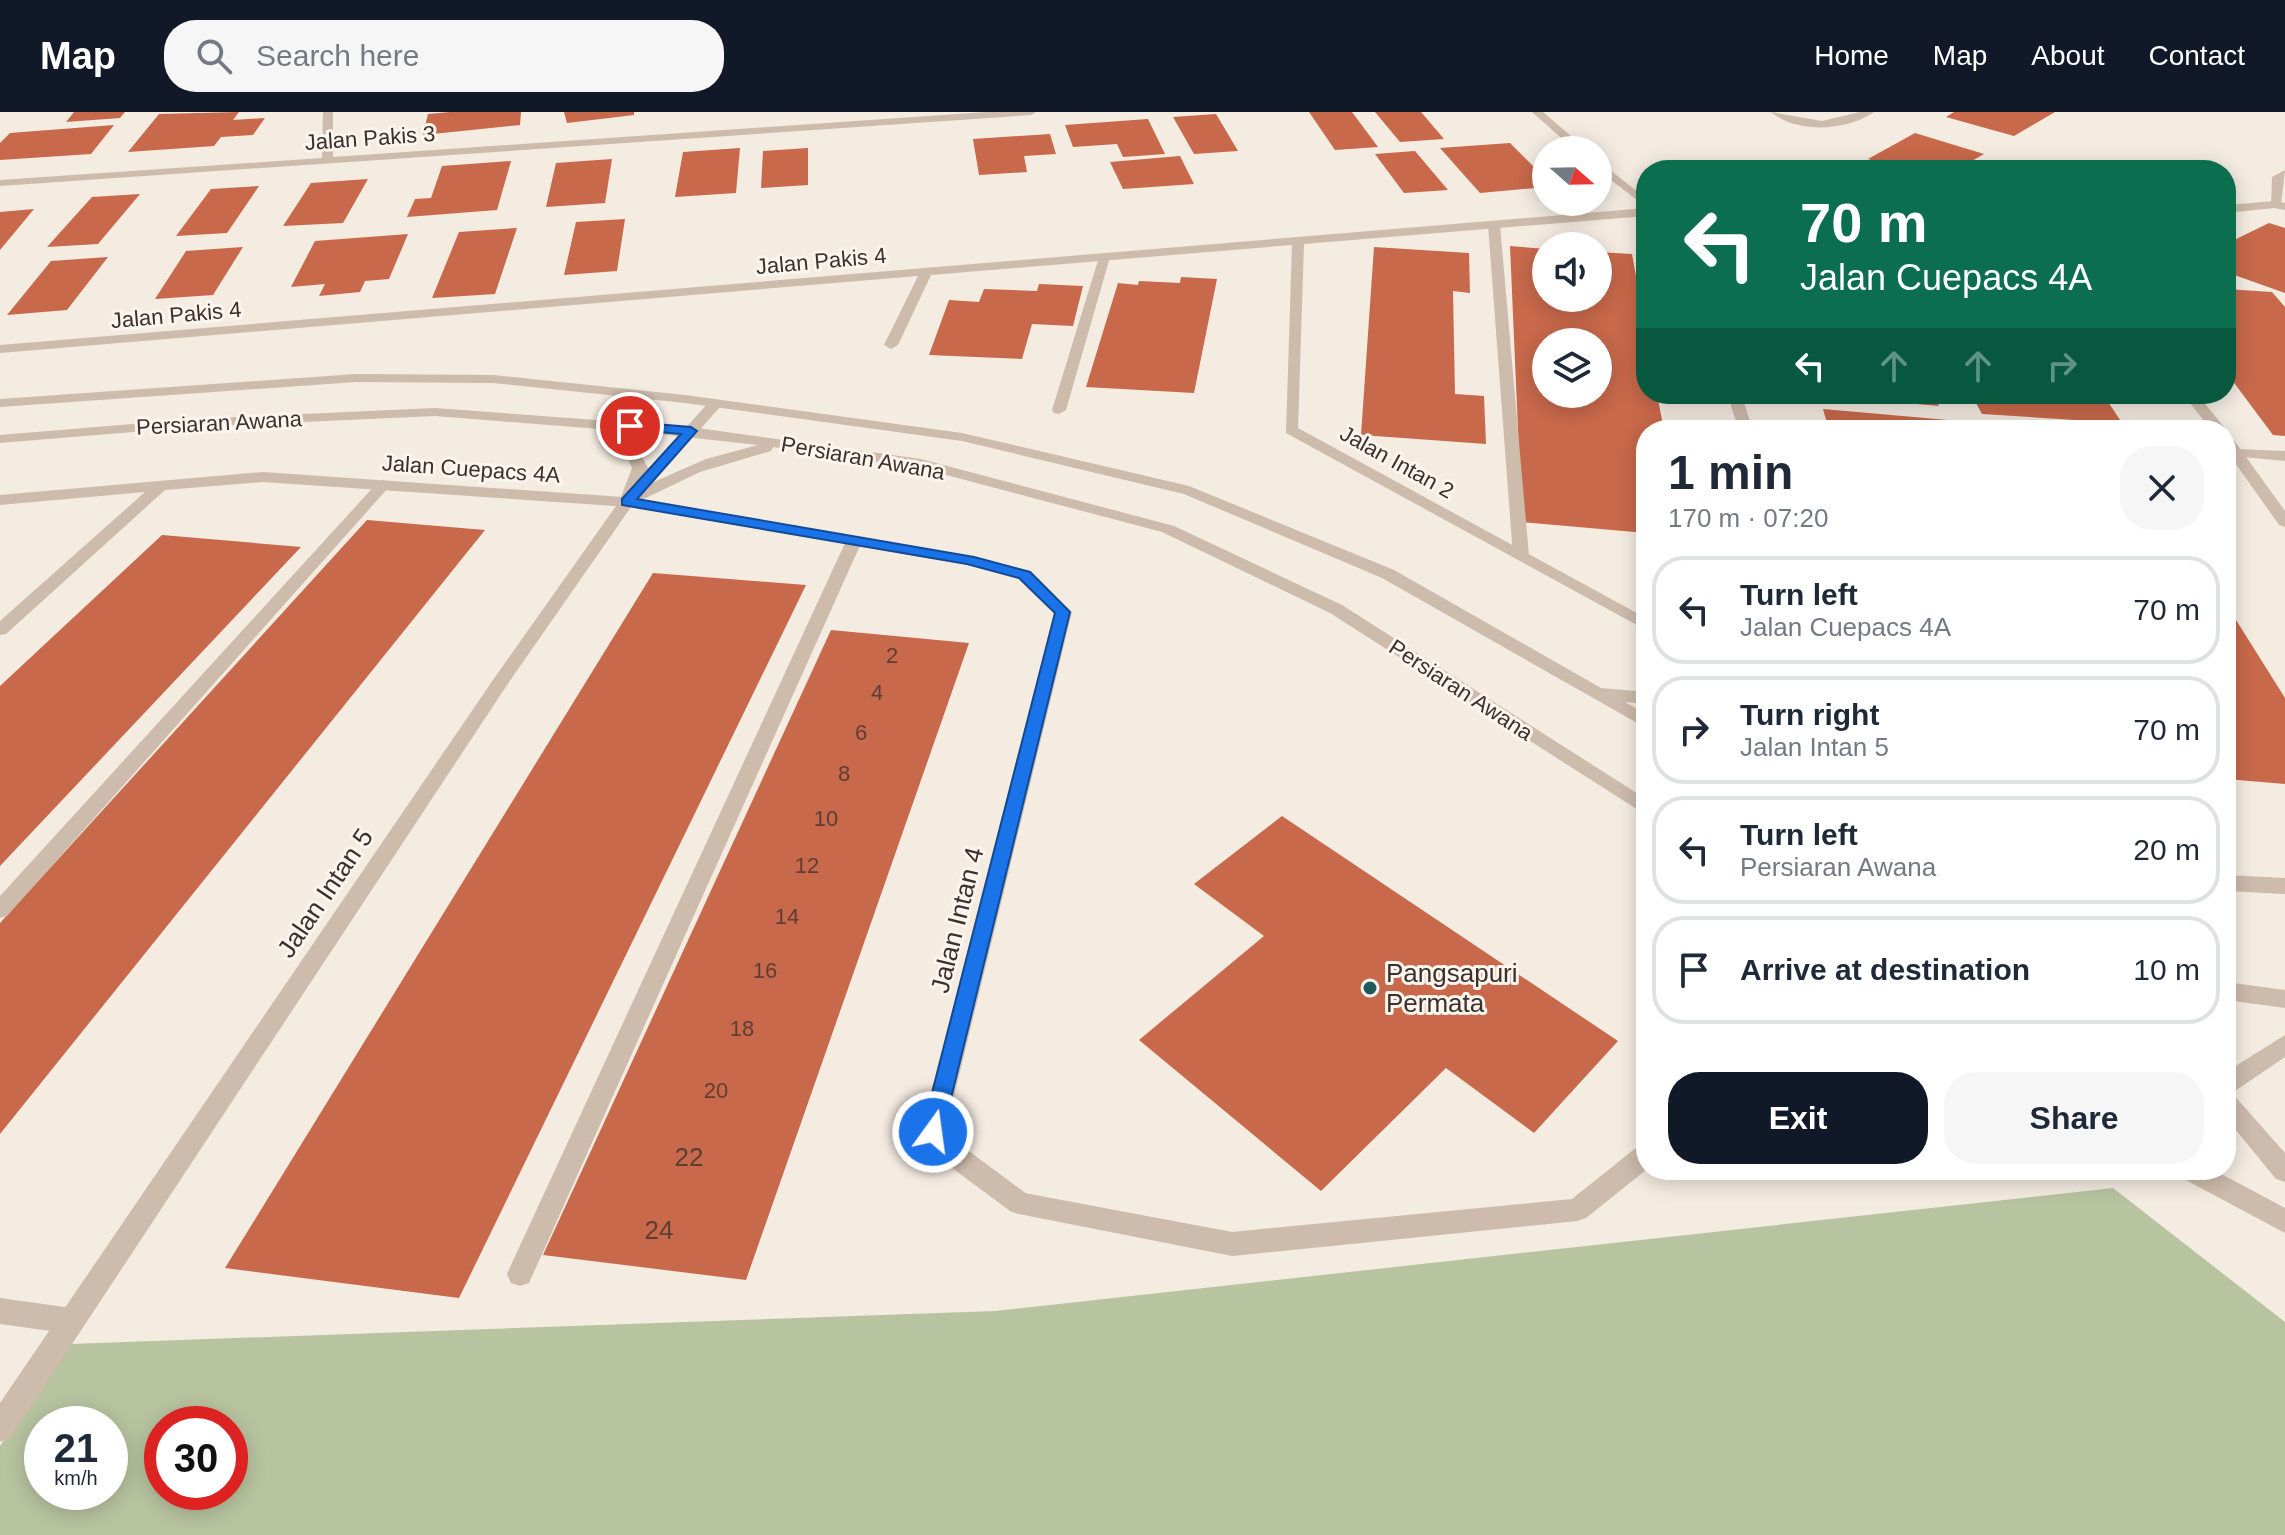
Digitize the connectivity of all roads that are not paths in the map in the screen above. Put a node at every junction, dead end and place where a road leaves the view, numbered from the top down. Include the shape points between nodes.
1 (328, 112) edge
2 (1031, 112) edge
3 (1537, 112) edge
4 (1776, 112) edge
5 (1869, 112) edge
6 (1565, 136) edge
7 (327, 161) junction
8 (2285, 173) edge
9 (1612, 176) edge
10 (0, 183) edge
11 (1636, 196) edge
12 (2280, 205) edge
13 (2236, 208) edge
14 (1636, 213) edge
15 (1494, 225) junction
16 (1298, 241) junction
17 (1104, 257) junction
18 (926, 272) junction
19 (891, 345) dead end
20 (0, 349) edge
21 (0, 403) edge
22 (715, 404) junction
23 (2198, 404) edge
24 (1059, 410) dead end
25 (2211, 420) edge
26 (600, 424) junction
27 (691, 431) junction
28 (0, 439) edge
29 (786, 445) junction
30 (2237, 453) joint
31 (2285, 456) edge
32 (383, 485) junction
33 (161, 486) junction
34 (0, 500) edge
35 (627, 502) junction
36 (2285, 522) edge
37 (854, 541) junction
38 (1521, 556) junction
39 (1063, 612) joint
40 (1636, 619) edge
41 (0, 630) edge
42 (1598, 694) junction
43 (1636, 697) edge
44 (1636, 716) edge
45 (1636, 802) edge
46 (2236, 884) edge
47 (2285, 886) edge
48 (0, 910) edge
49 (2236, 992) edge
50 (2285, 999) edge
51 (2285, 1045) edge
52 (2236, 1078) edge
53 (2236, 1113) edge
54 (1636, 1163) edge
55 (2285, 1171) edge
56 (2209, 1180) edge
57 (2285, 1221) edge
58 (520, 1274) dead end
59 (0, 1311) edge
60 (72, 1321) junction
61 (0, 1428) edge

1 - 7 street
2 - 7 street, Jalan Pakis 3 via 755,125
3 - 6 street
4 - 5 street via 1813,125 1843,124
7 - 10 street, Jalan Pakis 3
8 - 12 street via 2278,177
9 - 11 street
12 - 13 street
14 - 15 street, Jalan Pakis 4
15 - 16 street, Jalan Pakis 4
15 - 38 street
16 - 17 street, Jalan Pakis 4
16 - 38 street, Jalan Intan 2 via 1291,430
17 - 18 street, Jalan Pakis 4
17 - 24 street
18 - 19 street
18 - 20 street, Jalan Pakis 4
21 - 22 street, Persiaran Awana via 356,378 493,379
22 - 27 street, Jalan Intan 5
22 - 42 street, Persiaran Awana via 962,437 1189,491 1388,574
23 - 25 street
26 - 27 street, Persiaran Awana
26 - 28 street, Persiaran Awana via 435,412 193,423
26 - 35 street via 625,438 640,468
27 - 29 street, Persiaran Awana
27 - 35 street, Jalan Intan 5
29 - 35 street via 730,455 675,474
29 - 45 street, Persiaran Awana via 921,464 1168,529 1336,609
30 - 31 street
30 - 36 street
32 - 33 street, Jalan Cuepacs 4A via 263,477
32 - 35 street, Jalan Cuepacs 4A
32 - 48 street
33 - 34 street, Jalan Cuepacs 4A
33 - 41 street
35 - 37 street, Jalan Cuepacs 4A
35 - 60 street, Jalan Intan 5
37 - 39 street, Jalan Cuepacs 4A via 1025,575
37 - 58 street
38 - 40 street, Jalan Intan 2
39 - 54 street, Jalan Intan 4 via 933,1132 957,1157 1019,1203 1232,1244 1577,1210
42 - 43 street
42 - 44 street, Persiaran Awana
46 - 47 street
49 - 50 street
51 - 52 street
53 - 55 street
56 - 57 street
59 - 60 street
60 - 61 street, Jalan Intan 5

